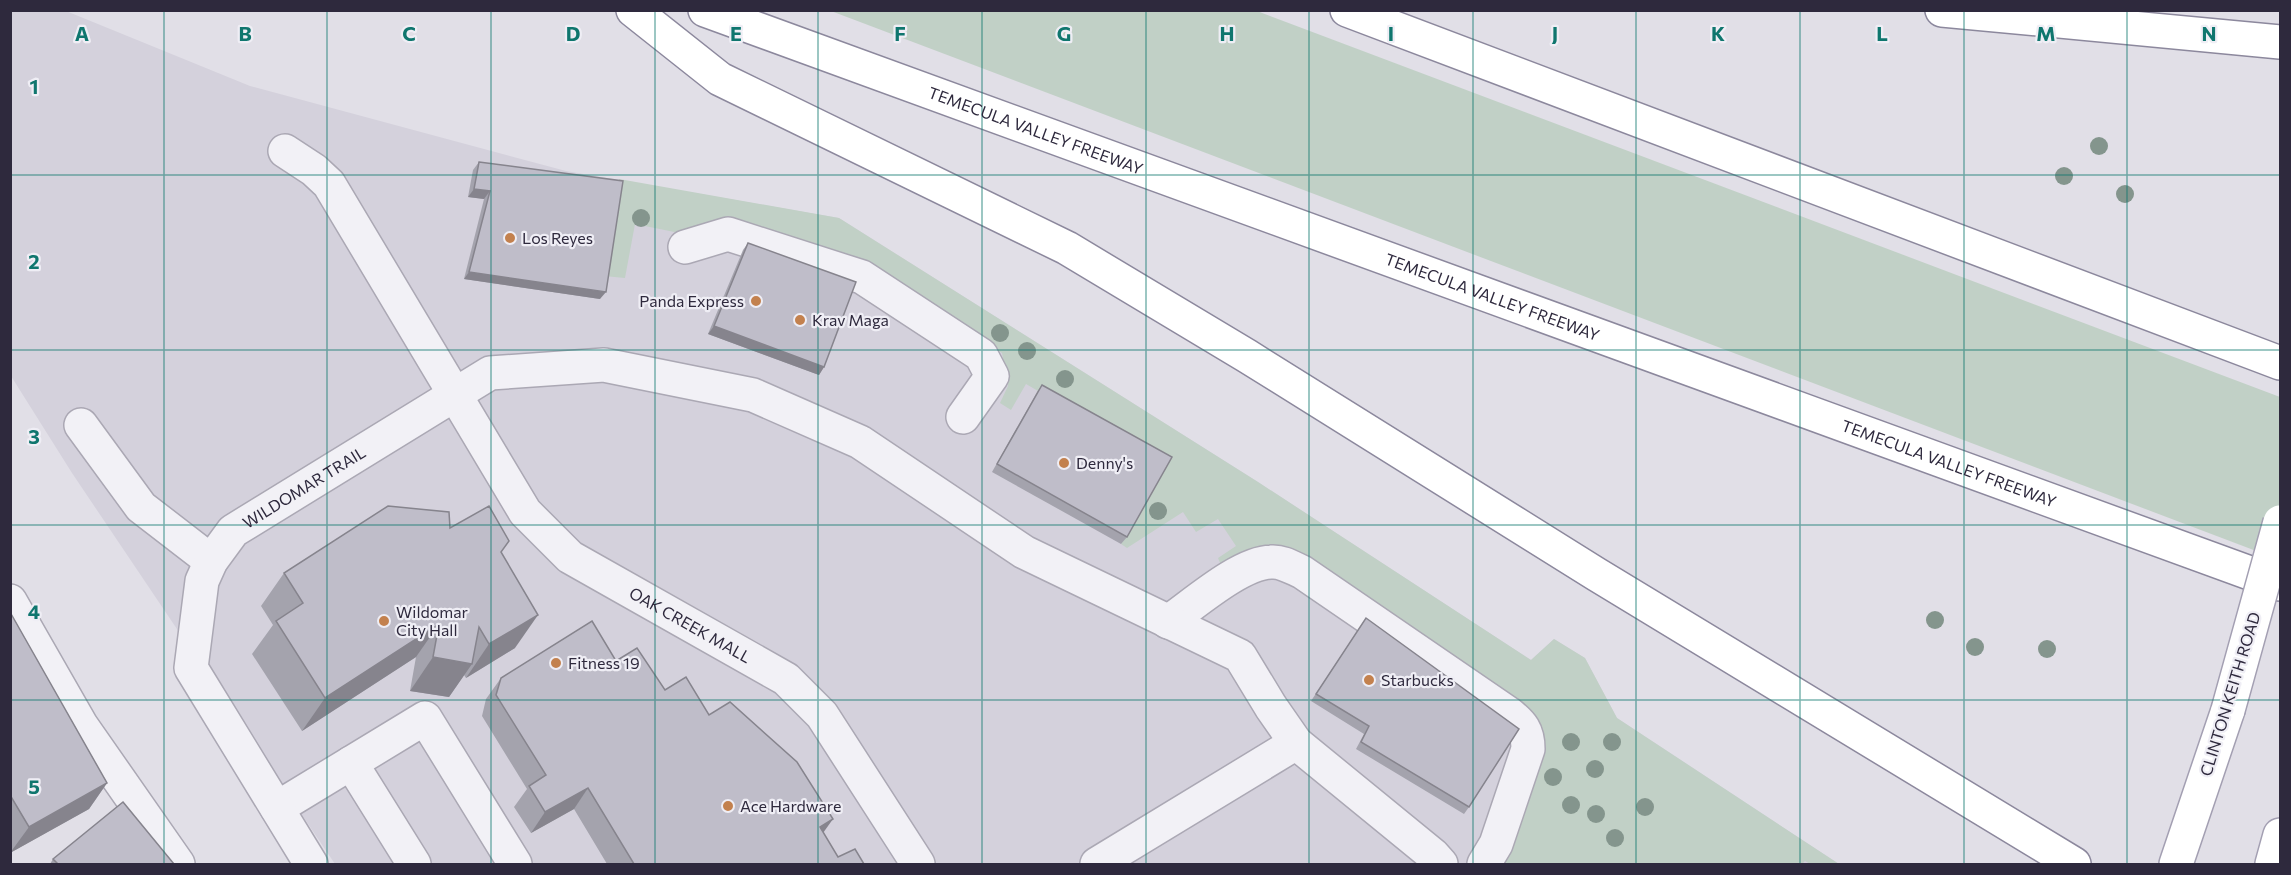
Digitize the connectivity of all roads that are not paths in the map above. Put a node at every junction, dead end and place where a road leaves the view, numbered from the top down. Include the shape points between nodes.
1 (633, 10) edge
2 (705, 10) edge
3 (1347, 10) edge
4 (1942, 10) edge
5 (2280, 42) edge
6 (285, 151) dead end
7 (685, 247) dead end
8 (2280, 363) edge
9 (453, 395) junction
10 (963, 417) dead end
11 (81, 425) dead end
12 (2280, 522) edge
13 (211, 561) junction
14 (2280, 584) edge
15 (10, 601) edge
16 (1168, 622) junction
17 (1296, 743) junction
18 (351, 763) junction
19 (277, 808) junction
20 (2280, 835) edge
21 (178, 864) edge
22 (311, 864) edge
23 (414, 864) edge
24 (515, 864) edge
25 (918, 864) edge
26 (1096, 864) edge
27 (1441, 864) edge
28 (1484, 864) edge
29 (2074, 864) edge
30 (2176, 864) edge
31 (2272, 864) edge

1 - 29 main road via 720,79 1077,254
2 - 14 main road, TEMECULA VALLEY FREEWAY
3 - 8 main road
4 - 5 main road
6 - 9 street, OAK CREEK MALL via 329,184
7 - 10 street via 728,234 862,277 981,355 992,376
9 - 13 street, WILDOMAR TRAIL via 233,531
9 - 16 street, WILDOMAR TRAIL via 490,373 604,365 753,395 860,442 1024,552
9 - 25 street, OAK CREEK MALL via 525,512 570,557 786,680 818,711
11 - 13 street via 141,507
12 - 30 main road, CLINTON KEITH ROAD, bridge via 2228,710
13 - 19 street, WILDOMAR TRAIL via 202,581 190,668
15 - 21 street via 81,725
16 - 17 street, WILDOMAR TRAIL via 1240,656
16 - 28 street via 1236,575 1271,562 1287,565 1508,712 1528,734 1528,749 1496,844
17 - 26 street
17 - 27 street, WILDOMAR TRAIL
18 - 19 street
18 - 23 street
18 - 24 street via 425,718
19 - 22 street, WILDOMAR TRAIL
20 - 31 main road

